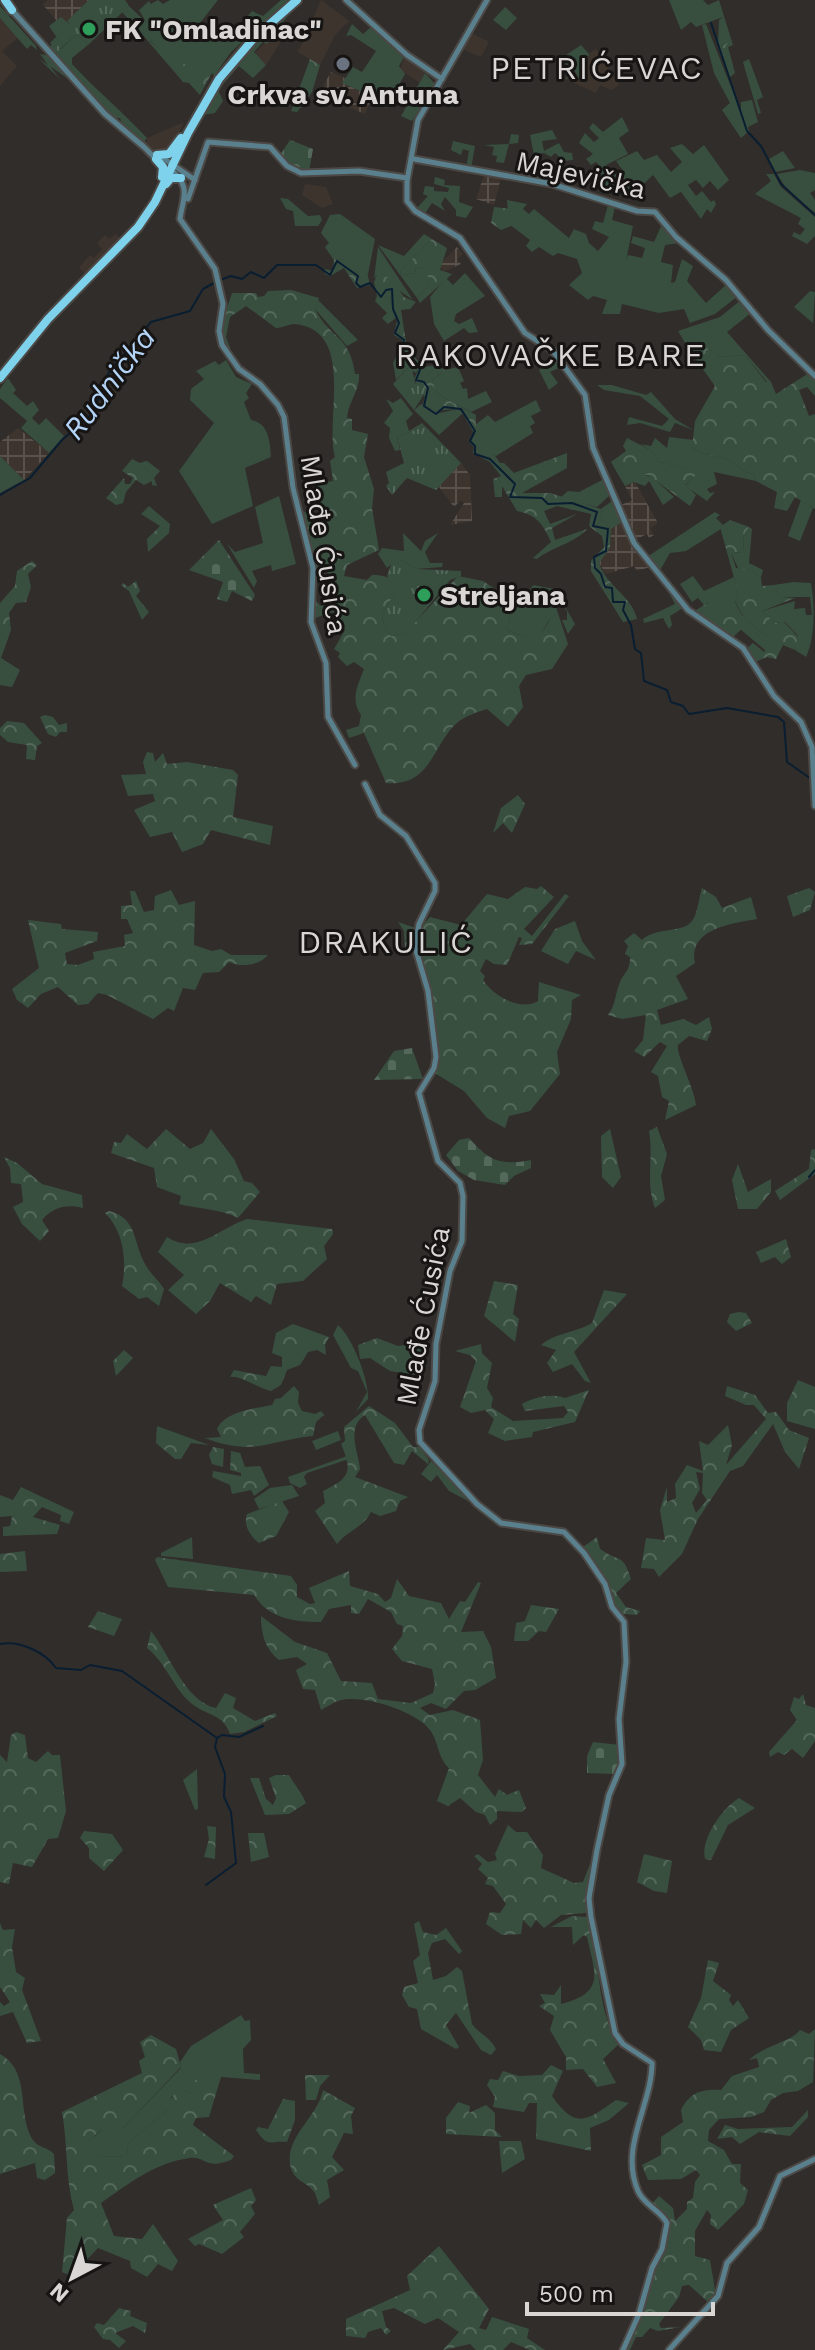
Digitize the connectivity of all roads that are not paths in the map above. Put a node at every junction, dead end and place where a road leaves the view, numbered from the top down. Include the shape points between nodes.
1 (4, 0) edge
2 (295, 0) edge
3 (487, 0) edge
4 (350, 2) edge
5 (12, 10) joint
6 (440, 81) junction
7 (181, 138) junction
8 (157, 157) junction
9 (414, 159) junction
10 (169, 166) junction
11 (162, 177) junction
12 (181, 178) junction
13 (407, 178) junction
14 (194, 182) junction
15 (161, 191) junction
16 (185, 205) junction
17 (0, 376) edge
18 (815, 376) edge
19 (355, 765) dead end
20 (814, 781) edge
21 (365, 784) dead end
22 (815, 806) edge
23 (815, 2159) edge
24 (623, 2350) edge
25 (669, 2350) edge

1 - 5 main road
2 - 7 main road via 236,52
2 - 10 main road via 225,71
3 - 6 street
4 - 6 street
5 - 8 street via 105,114
6 - 9 street via 418,120
7 - 8 main road via 169,154
7 - 10 main road
8 - 10 street
8 - 11 main road
9 - 13 street
9 - 18 street, Majevička via 552,184 655,212
10 - 11 main road
10 - 12 street
10 - 14 street
10 - 15 main road
11 - 17 main road via 130,233 55,307
12 - 14 street
12 - 15 main road via 171,178
12 - 16 street
13 - 14 street via 359,171 301,173 272,148 208,142
13 - 20 street via 407,201 415,211 460,238 525,333 553,351 585,395 593,448 634,543 688,610 740,646 774,696 801,722 812,743
14 - 16 street
15 - 17 main road via 128,239 58,307
16 - 19 street, Mlađe Ćusića via 179,217 210,261 217,281 223,304 222,345 284,417 293,488 313,568 311,622 326,663 328,717
20 - 22 street
21 - 24 street, Mlađe Ćusića via 380,815 406,836 435,883 415,947 428,991 436,1057 419,1093 438,1161 460,1183 462,1193 462,1241 450,1271 436,1344 435,1381 419,1438 428,1454 501,1523 559,1530 584,1553 625,1627 622,1764 609,1795 590,1906 615,2033 652,2063 634,2141 634,2167 642,2198 667,2223
23 - 25 street via 780,2176 759,2227 727,2263 718,2296

